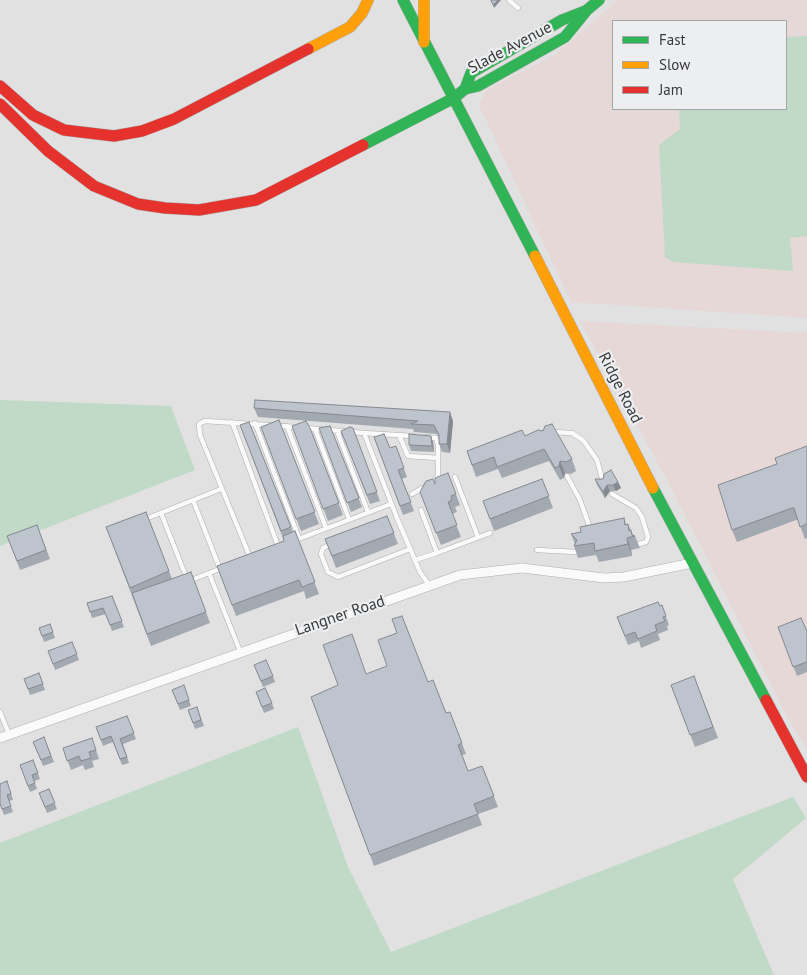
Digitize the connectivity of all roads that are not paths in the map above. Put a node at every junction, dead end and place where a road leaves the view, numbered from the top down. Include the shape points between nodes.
1 (368, 0) edge
2 (401, 0) edge
3 (424, 0) edge
4 (509, 0) edge
5 (599, 0) edge
6 (518, 8) dead end
7 (588, 10) junction
8 (424, 42) junction
9 (0, 86) edge
10 (465, 89) junction
11 (454, 98) junction
12 (0, 104) edge
13 (232, 422) junction
14 (255, 423) junction
15 (287, 426) junction
16 (315, 429) junction
17 (337, 430) junction
18 (364, 433) junction
19 (543, 433) edge
20 (399, 435) junction
21 (438, 458) junction
22 (567, 476) dead end
23 (455, 477) dead end
24 (603, 482) edge
25 (221, 489) junction
26 (412, 494) dead end
27 (612, 494) dead end
28 (193, 500) junction
29 (391, 504) junction
30 (421, 510) edge
31 (161, 512) junction
32 (368, 512) junction
33 (397, 518) junction
34 (349, 520) junction
35 (388, 521) edge
36 (134, 523) edge
37 (326, 528) junction
38 (590, 528) edge
39 (490, 533) dead end
40 (299, 538) junction
41 (478, 538) junction
42 (337, 541) edge
43 (639, 544) dead end
44 (278, 546) junction
45 (271, 549) edge
46 (410, 549) junction
47 (537, 550) dead end
48 (577, 552) edge
49 (437, 553) junction
50 (256, 554) edge
51 (249, 557) junction
52 (242, 560) edge
53 (415, 560) junction
54 (692, 563) junction
55 (227, 566) edge
56 (220, 569) junction
57 (209, 573) junction
58 (188, 582) junction
59 (180, 585) edge
60 (429, 585) junction
61 (240, 652) junction
62 (0, 712) edge
63 (4, 736) edge
64 (807, 777) edge

1 - 9 main road via 350,27 174,119 142,131 114,136 64,130 33,115
2 - 8 main road, Ridge Road
3 - 8 main road
4 - 6 lane
5 - 7 main road, Slade Avenue
7 - 10 main road, Slade Avenue via 565,37 478,86
7 - 10 main road, Slade Avenue via 562,20 471,73
8 - 11 main road, Ridge Road
10 - 11 main road, Slade Avenue
11 - 12 main road, Slade Avenue via 256,200 199,210 138,204 94,186 48,151
11 - 54 main road, Ridge Road
13 - 14 lane
13 - 25 lane via 205,421 199,424 198,429
13 - 44 lane
14 - 15 lane
14 - 40 lane
15 - 16 lane
15 - 37 lane
16 - 17 lane
16 - 34 lane
17 - 18 lane
17 - 32 lane
18 - 20 lane
18 - 29 lane
19 - 24 lane via 561,431 579,436 597,460
20 - 21 lane via 408,456
20 - 21 lane via 436,438
21 - 26 lane via 436,480
22 - 38 lane
23 - 41 lane
25 - 28 lane
25 - 51 lane
27 - 43 lane via 636,508 642,518 648,538
28 - 31 lane
28 - 56 lane
29 - 32 lane
29 - 33 lane
30 - 49 lane
31 - 36 lane
31 - 58 lane
32 - 34 lane
33 - 35 lane
33 - 46 lane
34 - 37 lane
37 - 40 lane
39 - 41 lane
40 - 44 lane
41 - 49 lane
42 - 46 lane via 323,548 321,554 328,572 338,577
44 - 45 lane
46 - 53 lane
47 - 48 lane
49 - 53 lane
50 - 51 lane
51 - 52 lane
53 - 60 lane
54 - 60 street, Langner Road via 604,578 522,568 499,569 460,574
54 - 64 main road, Ridge Road
55 - 56 lane
56 - 57 lane
57 - 58 lane
57 - 61 lane
58 - 59 lane
60 - 61 street, Langner Road
61 - 63 street, Langner Road
62 - 63 lane

